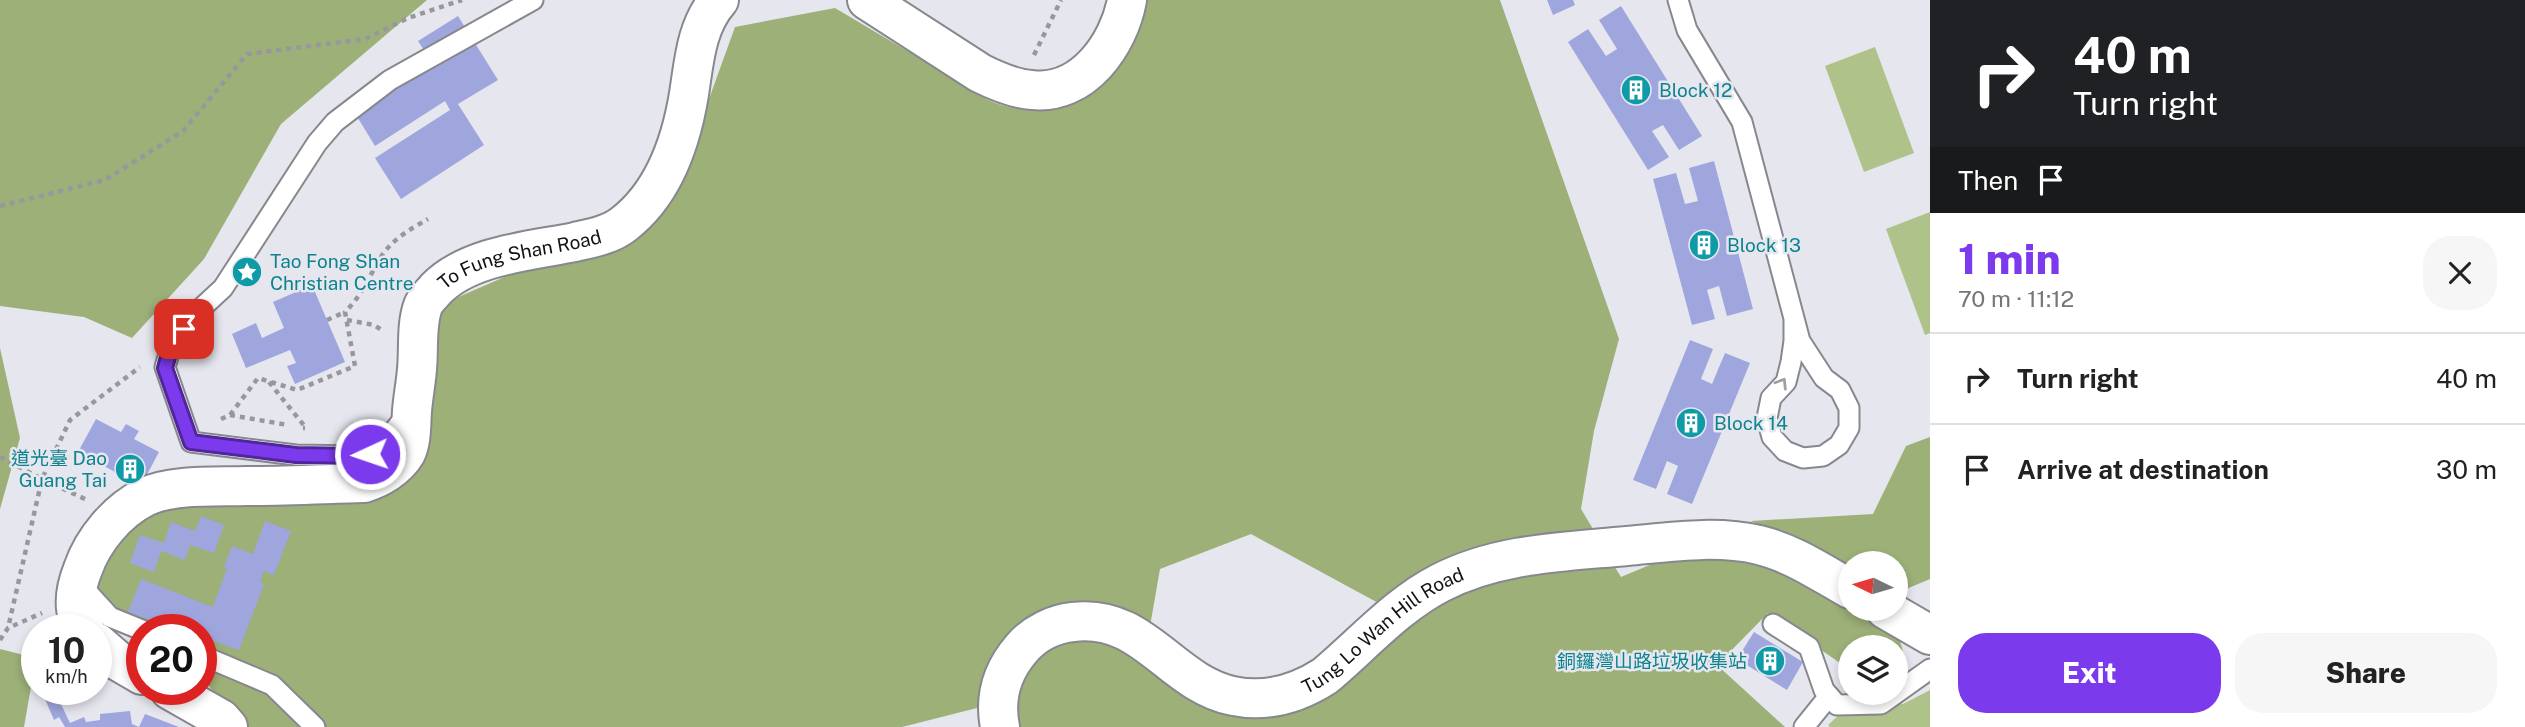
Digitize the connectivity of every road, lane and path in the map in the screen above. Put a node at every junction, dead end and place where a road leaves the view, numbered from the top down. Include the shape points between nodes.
1 (462, 0) edge
2 (533, 0) edge
3 (719, 0) edge
4 (867, 0) edge
5 (1061, 0) edge
6 (1127, 0) edge
7 (1678, 0) edge
8 (1033, 90) junction
9 (0, 206) edge
10 (428, 219) dead end
11 (345, 312) junction
12 (327, 320) dead end
13 (347, 320) dead end
14 (1794, 320) junction
15 (374, 325) dead end
16 (172, 343) junction
17 (268, 381) junction
18 (412, 400) junction
19 (0, 457) edge
20 (42, 479) junction
21 (119, 515) junction
22 (1838, 583) edge
23 (80, 604) edge
24 (1906, 621) edge
25 (126, 624) edge
26 (1773, 624) dead end
27 (8, 628) junction
28 (1930, 635) edge
29 (0, 640) edge
30 (217, 662) edge
31 (1930, 670) edge
32 (1829, 696) junction
33 (196, 705) edge
34 (228, 727) edge
35 (315, 727) edge
36 (1000, 727) edge
37 (1804, 727) edge

1 - 9 path via 365,39 247,54 183,131 105,180
2 - 16 lane via 390,80 335,121 223,288
3 - 18 street, To Fung Shan Road via 697,45 672,157 646,203 610,232 485,262 439,286 424,304
4 - 8 street via 980,73
5 - 8 path via 1034,55
6 - 8 street via 1113,40 1095,64 1058,88
7 - 14 lane via 1687,30 1742,122
10 - 11 path via 391,244 360,297
11 - 12 path
11 - 17 path via 355,366 297,390
13 - 15 path
14 -> 14 lane via 1811,359 1840,390 1849,408 1849,428 1839,445 1823,456 1803,458 1785,451 1772,437 1767,418 1771,398 1786,382
16 - 18 lane via 165,368 191,442 296,455 370,454 390,439
16 - 20 path via 70,420
17 - 17 path via 283,400 306,428 230,415 258,378
18 - 21 street, To Fung Shan Road via 405,454 376,479 193,487 146,496
19 - 20 path
20 - 21 path
20 - 27 path
21 - 23 street, To Fung Shan Road via 93,546
22 - 36 street, Tung Lo Wan Hill Road via 1785,554 1730,541 1670,542 1509,559 1466,572 1420,594 1312,684 1260,698 1232,696 1207,687 1143,639 1112,624 1069,622 1039,634 1011,662 997,700
23 - 25 lane
23 - 27 path
24 - 28 street
26 - 32 lane via 1809,647
27 - 29 path
30 - 35 lane via 272,685
31 - 32 lane via 1881,704 1837,705
32 - 37 lane
33 - 34 street

